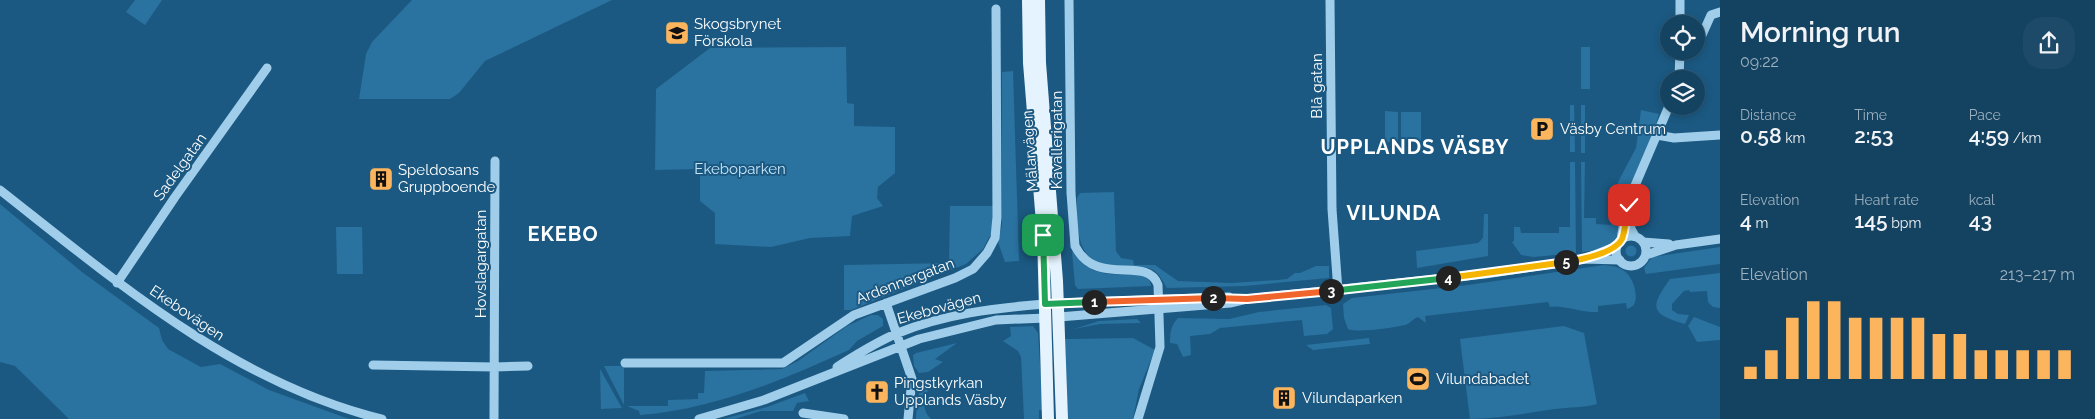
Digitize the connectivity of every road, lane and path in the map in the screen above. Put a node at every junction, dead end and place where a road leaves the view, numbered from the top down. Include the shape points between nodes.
1 (1028, 0) edge
2 (1039, 0) edge
3 (1069, 0) edge
4 (1330, 0) edge
5 (1680, 0) edge
6 (996, 9) dead end
7 (1720, 12) edge
8 (1680, 15) edge
9 (1705, 28) edge
10 (267, 68) dead end
11 (1665, 115) edge
12 (1657, 135) junction
13 (1720, 136) edge
14 (495, 160) dead end
15 (0, 190) edge
16 (1629, 205) junction
17 (1635, 236) junction
18 (1720, 239) edge
19 (1643, 242) junction
20 (1619, 243) junction
21 (1676, 245) junction
22 (1646, 255) junction
23 (1585, 259) junction
24 (1620, 260) junction
25 (118, 283) junction
26 (1338, 291) junction
27 (886, 303) junction
28 (1058, 303) junction
29 (1045, 304) junction
30 (1159, 304) junction
31 (1059, 316) junction
32 (1046, 318) junction
33 (896, 334) junction
34 (901, 346) junction
35 (625, 363) dead end
36 (373, 365) dead end
37 (528, 366) dead end
38 (495, 367) junction
39 (821, 376) junction
40 (803, 413) dead end
41 (382, 419) edge
42 (494, 419) edge
43 (699, 419) edge
44 (844, 419) edge
45 (908, 419) edge
46 (1048, 419) edge
47 (1062, 419) edge
48 (1138, 419) edge

1 - 29 main road, Mälarvägen via 1029,64 1043,235
2 - 28 main road, Mälarvägen via 1040,63
3 - 30 street, Kavallerigatan via 1071,192 1075,246 1078,253 1094,266 1113,271 1141,270 1150,273 1156,278
4 - 26 street, Blå gatan via 1332,209
5 - 8 street
6 - 27 street, Ardennergatan via 998,185 995,238 987,253 972,269
7 - 9 street via 1711,15
10 - 25 street, Sadelgatan
11 - 12 street
12 - 13 street via 1674,138
12 - 16 street
14 - 38 street, Hovslagargatan
15 - 25 street, Ekebovägen
16 - 17 street
16 - 20 street
17 - 19 street
17 - 20 street via 1628,236
18 - 21 street
19 - 21 street
19 - 22 street
20 - 23 street
20 - 24 street via 1616,251
21 - 22 street
22 - 24 street via 1634,266
23 - 24 street
23 - 26 street
25 - 41 street, Ekebovägen via 197,338 235,360 301,392
26 - 30 street via 1230,303
27 - 33 street
27 - 35 street, Ardennergatan via 854,315 783,362
28 - 29 main road
28 - 30 street
28 - 31 main road, Mälarvägen
29 - 32 main road, Mälarvägen
29 - 33 street, Ekebovägen via 964,313
30 - 31 street
30 - 48 street, Kavallerigatan via 1160,347
31 - 32 main road
31 - 47 main road, Mälarvägen
32 - 34 street, Ekebovägen via 996,320
32 - 46 main road, Mälarvägen
33 - 34 street
33 - 39 street, Ekebovägen
34 - 39 street, Ekebovägen
34 - 45 street via 912,379
36 - 38 street
37 - 38 street
38 - 42 street, Hovslagargatan
39 - 43 street, Ekebovägen via 764,400
40 - 44 street

